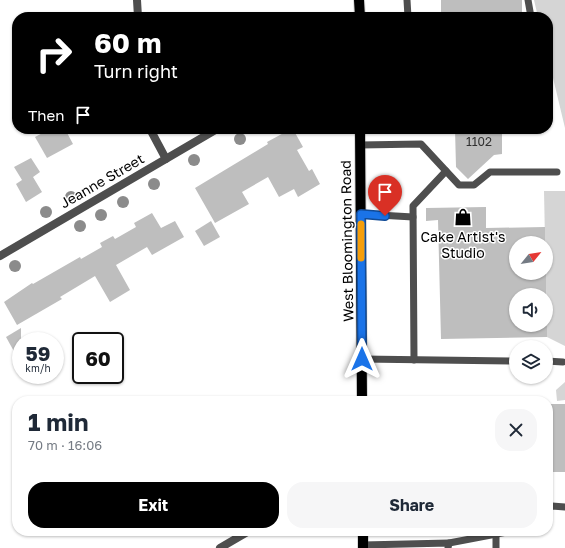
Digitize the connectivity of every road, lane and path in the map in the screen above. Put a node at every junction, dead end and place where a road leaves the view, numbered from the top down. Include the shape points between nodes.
1 (137, 0) edge
2 (359, 0) edge
3 (407, 0) edge
4 (528, 0) edge
5 (138, 12) edge
6 (360, 12) edge
7 (408, 12) edge
8 (530, 12) edge
9 (153, 134) edge
10 (209, 134) edge
11 (360, 134) edge
12 (360, 145) junction
13 (166, 159) junction
14 (446, 171) junction
15 (557, 172) dead end
16 (361, 214) junction
17 (413, 217) junction
18 (0, 256) edge
19 (362, 359) junction
20 (414, 360) junction
21 (509, 361) edge
22 (553, 361) edge
23 (563, 362) dead end
24 (362, 396) edge
25 (553, 507) edge
26 (565, 507) edge
27 (240, 536) edge
28 (492, 536) edge
29 (496, 536) edge
30 (363, 546) edge
31 (449, 546) edge
32 (220, 548) edge
33 (496, 548) edge

1 - 5 street
2 - 6 main road
3 - 7 lane
4 - 8 lane
9 - 13 street
10 - 13 street, Jeanne Street
11 - 12 main road, West Bloomington Road
12 - 14 lane via 421,144
12 - 16 main road, West Bloomington Road
13 - 18 street, Jeanne Street
14 - 15 lane via 459,185 474,185 490,172
14 - 17 lane via 413,206
16 - 17 lane
16 - 19 main road, West Bloomington Road
17 - 20 lane
19 - 20 lane
19 - 24 main road, West Bloomington Road
20 - 21 lane
22 - 23 lane
25 - 26 lane
27 - 32 street
28 - 31 lane
29 - 33 lane
30 - 31 lane

